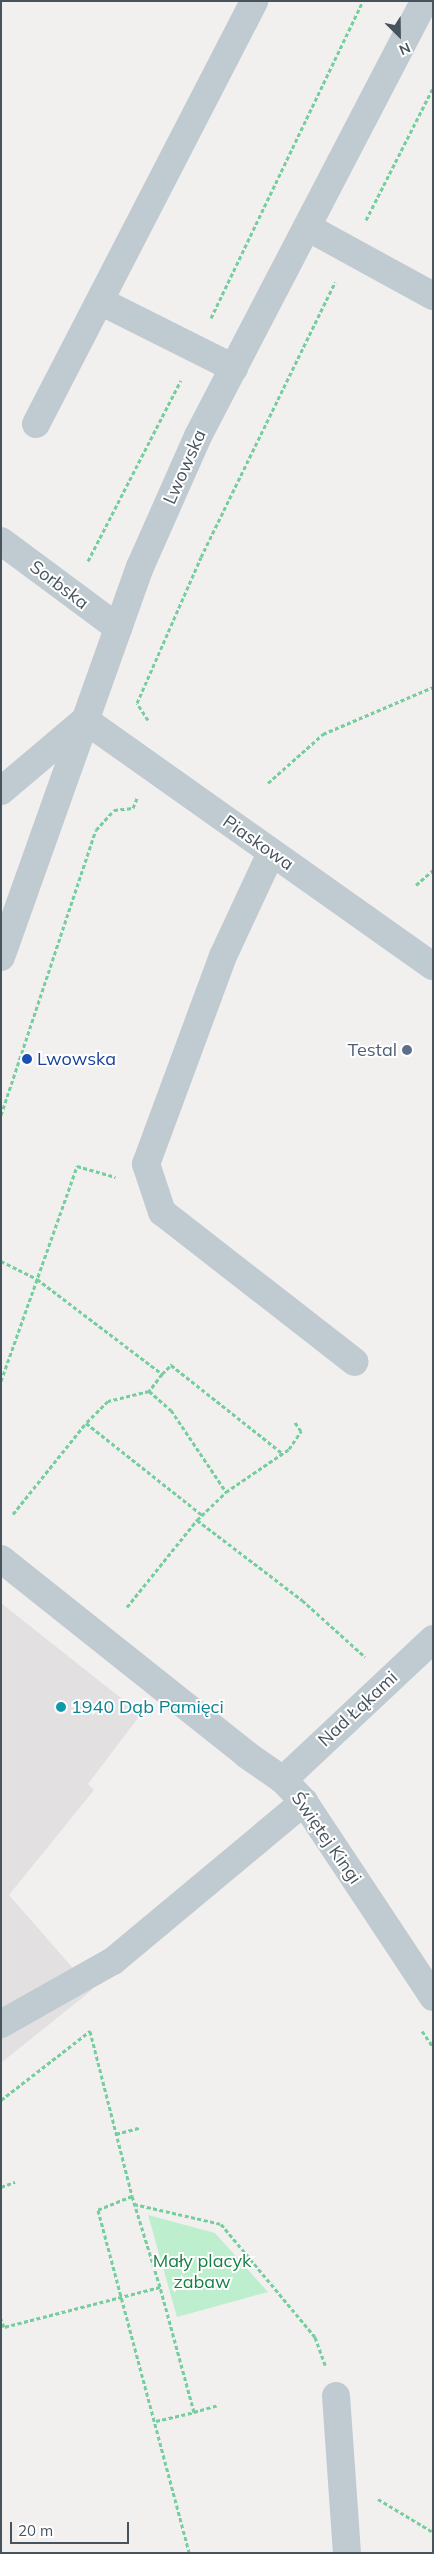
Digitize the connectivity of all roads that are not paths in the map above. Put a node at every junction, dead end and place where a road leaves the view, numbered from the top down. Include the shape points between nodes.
1 (254, 1) edge
2 (424, 1) edge
3 (307, 227) junction
4 (433, 296) edge
5 (100, 301) junction
6 (234, 368) junction
7 (36, 424) dead end
8 (1, 541) edge
9 (118, 628) junction
10 (85, 720) junction
11 (1, 791) edge
12 (272, 853) junction
13 (1, 957) edge
14 (433, 966) edge
15 (355, 1362) dead end
16 (1, 1559) edge
17 (433, 1639) edge
18 (283, 1780) junction
19 (304, 1802) junction
20 (433, 1997) edge
21 (1, 2024) edge
22 (336, 2396) dead end
23 (347, 2553) edge

1 - 5 street
2 - 3 street, Lwowska
3 - 4 street
3 - 6 street, Lwowska
5 - 6 street
5 - 7 street
6 - 9 street, Lwowska via 190,454 140,567
8 - 9 street, Sorbska
9 - 10 street, Lwowska
10 - 11 street
10 - 12 street, Piaskowa
10 - 13 street, Lwowska
12 - 14 street, Piaskowa
12 - 15 street via 223,956 146,1164 162,1212
16 - 18 street, Świętej Kingi via 247,1755
17 - 18 street, Nad Łąkami
18 - 19 street, Świętej Kingi
19 - 20 street, Świętej Kingi
19 - 21 street via 113,1961
22 - 23 street

